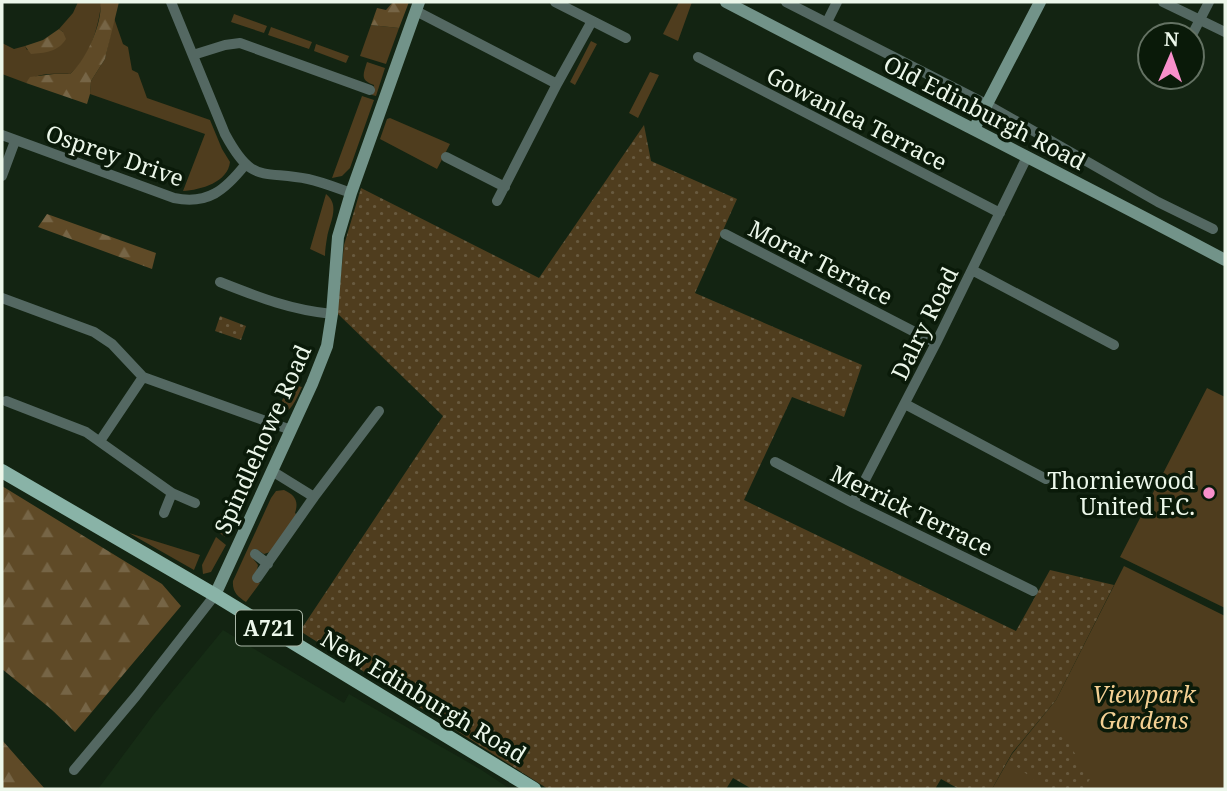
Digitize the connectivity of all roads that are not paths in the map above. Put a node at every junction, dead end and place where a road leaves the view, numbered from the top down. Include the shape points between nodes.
1 (171, 2) edge
2 (555, 2) edge
3 (726, 2) edge
4 (786, 2) edge
5 (837, 2) edge
6 (1040, 2) edge
7 (1163, 2) edge
8 (1209, 2) edge
9 (418, 6) edge
10 (1200, 19) junction
11 (592, 21) junction
12 (827, 22) junction
13 (1225, 32) edge
14 (626, 38) dead end
15 (193, 55) junction
16 (698, 57) dead end
17 (556, 84) junction
18 (370, 90) dead end
19 (986, 104) junction
20 (974, 128) junction
21 (2, 135) edge
22 (15, 141) junction
23 (446, 157) dead end
24 (1027, 157) junction
25 (245, 165) junction
26 (2, 176) edge
27 (505, 187) junction
28 (351, 193) junction
29 (497, 201) dead end
30 (1000, 213) junction
31 (1213, 229) dead end
32 (725, 234) dead end
33 (1225, 260) edge
34 (972, 270) junction
35 (220, 282) dead end
36 (2, 298) edge
37 (332, 314) junction
38 (936, 343) junction
39 (1114, 345) dead end
40 (143, 377) junction
41 (6, 401) dead end
42 (905, 404) junction
43 (379, 411) dead end
44 (291, 430) junction
45 (100, 440) junction
46 (775, 462) dead end
47 (2, 471) edge
48 (272, 471) junction
49 (1045, 479) dead end
50 (172, 493) junction
51 (314, 497) junction
52 (195, 503) dead end
53 (853, 503) junction
54 (164, 513) dead end
55 (255, 554) dead end
56 (268, 564) junction
57 (257, 578) dead end
58 (1033, 592) dead end
59 (215, 595) junction
60 (74, 770) dead end
61 (534, 789) edge

1 - 15 street
2 - 11 street
3 - 20 street, Old Edinburgh Road
4 - 12 street, Old Edinburgh Road
5 - 12 street
6 - 19 street
7 - 10 street
8 - 10 street
9 - 17 street
9 - 28 street, Spindlehowe Road
10 - 13 street
11 - 14 street
11 - 17 street
12 - 19 street, Old Edinburgh Road
15 - 18 street via 240,43
15 - 25 street via 225,134
16 - 30 street, Gowanlea Terrace
17 - 27 street
19 - 20 street
19 - 31 street, Old Edinburgh Road
20 - 24 street, Old Edinburgh Road
21 - 22 street, Osprey Drive
22 - 25 street, Osprey Drive via 187,201 222,190
22 - 26 street
23 - 27 street
24 - 30 street, Dalry Road
24 - 33 street, Old Edinburgh Road
25 - 28 street via 256,172 306,179
27 - 29 street
28 - 37 street, Spindlehowe Road via 338,237
30 - 34 street, Dalry Road
32 - 38 street, Morar Terrace
34 - 38 street, Dalry Road
34 - 39 street
35 - 37 street via 275,303
36 - 40 street via 94,331
37 - 44 street, Spindlehowe Road via 327,346
38 - 42 street, Dalry Road
40 - 44 street
40 - 45 street
41 - 45 street
42 - 49 street
42 - 53 street, Dalry Road
43 - 51 street
44 - 48 street, Spindlehowe Road
45 - 50 street
46 - 53 street, Merrick Terrace
47 - 59 main road, New Edinburgh Road / A721
48 - 51 street
48 - 59 street, Spindlehowe Road
50 - 52 street
50 - 54 street
51 - 56 street
53 - 58 street, Merrick Terrace
55 - 56 street
56 - 57 street
59 - 60 street, Spindlehowe Road
59 - 61 main road, New Edinburgh Road / A721

